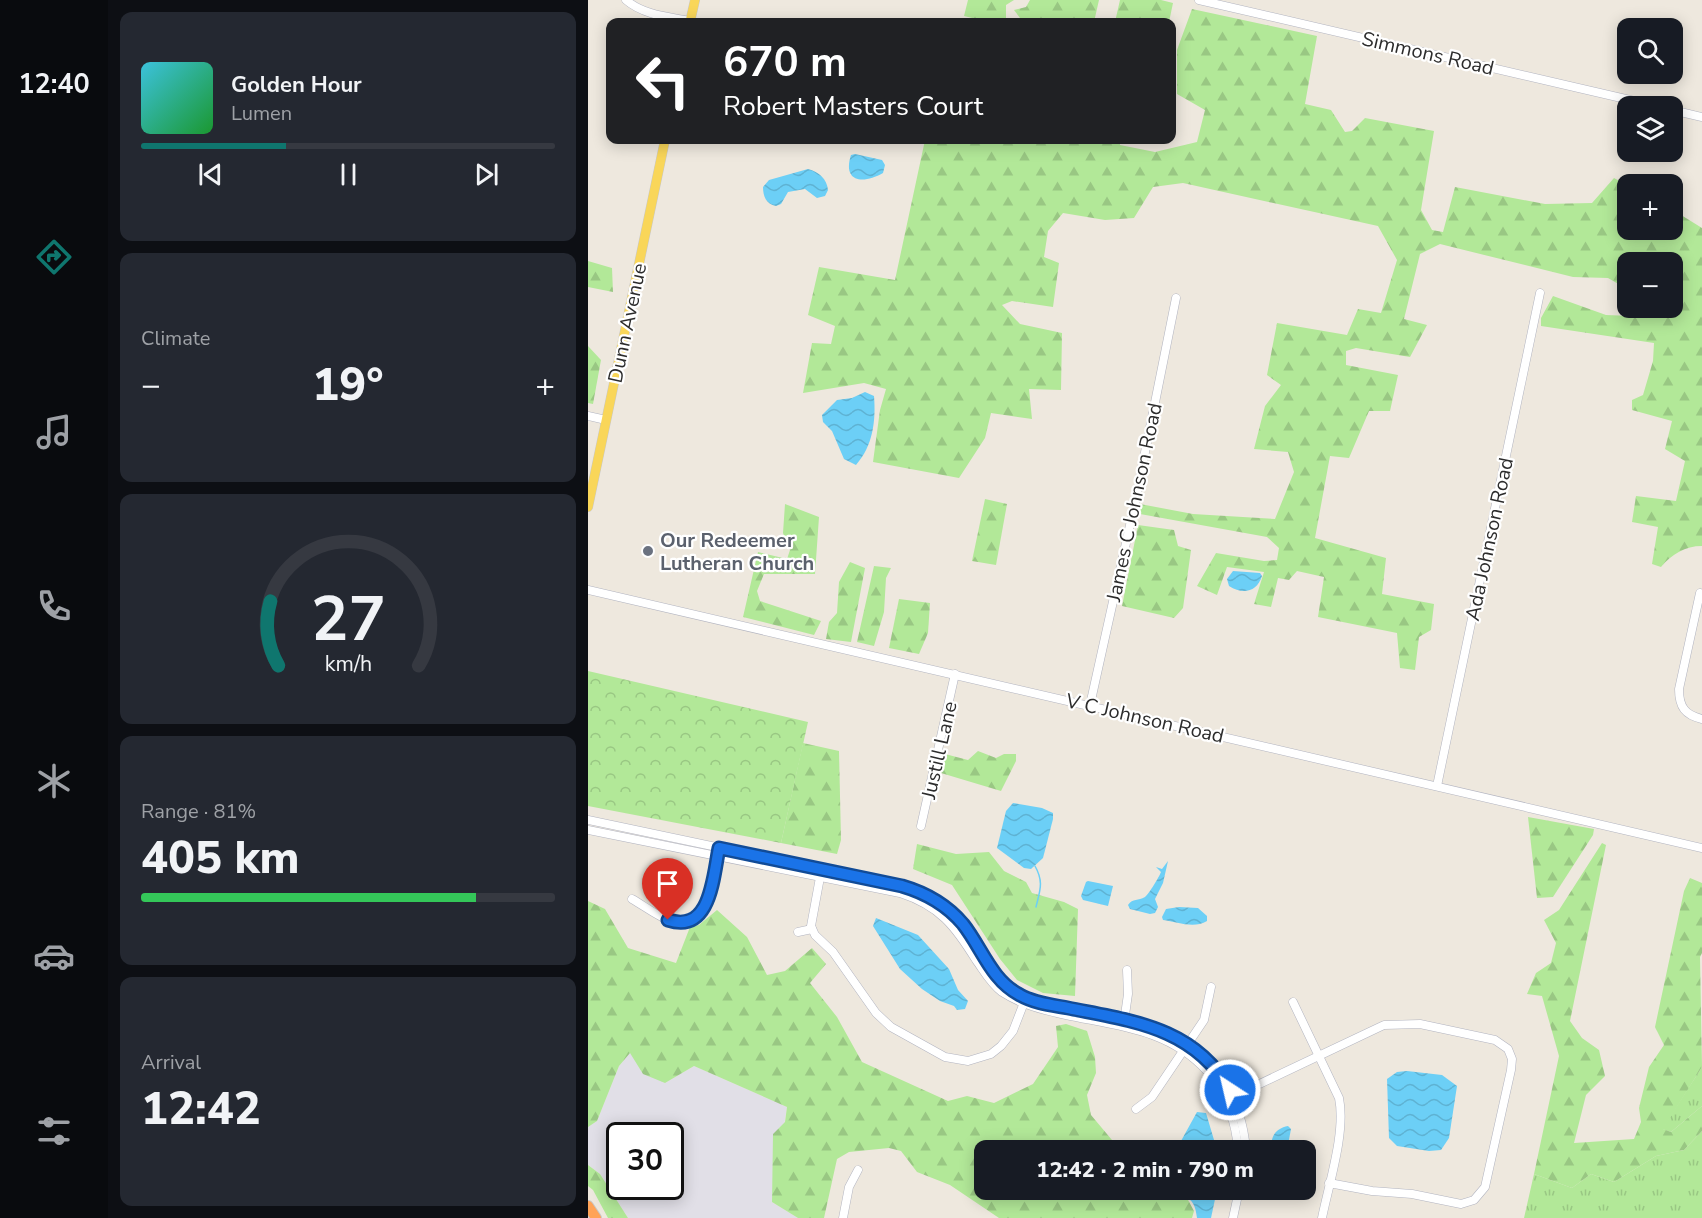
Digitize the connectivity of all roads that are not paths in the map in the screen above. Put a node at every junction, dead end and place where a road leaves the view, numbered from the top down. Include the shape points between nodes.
1 (626, 0) edge
2 (695, 0) edge
3 (1199, 0) edge
4 (672, 18) edge
5 (691, 18) edge
6 (1617, 97) edge
7 (1683, 113) edge
8 (1702, 117) edge
9 (664, 144) edge
10 (1540, 293) dead end
11 (1176, 298) dead end
12 (588, 416) edge
13 (606, 420) junction
14 (588, 507) edge
15 (588, 590) edge
16 (1700, 593) dead end
17 (955, 674) junction
18 (1090, 705) junction
19 (1702, 719) edge
20 (1437, 786) junction
21 (588, 820) edge
22 (921, 826) dead end
23 (588, 830) edge
24 (1702, 848) edge
25 (718, 852) junction
26 (820, 873) junction
27 (632, 898) dead end
28 (812, 929) junction
29 (798, 932) dead end
30 (1127, 970) dead end
31 (1211, 987) dead end
32 (1025, 1001) junction
33 (1293, 1002) dead end
34 (1123, 1023) junction
35 (1186, 1048) junction
36 (1318, 1055) junction
37 (1229, 1098) junction
38 (1136, 1109) dead end
39 (1237, 1140) edge
40 (1245, 1140) edge
41 (858, 1170) dead end
42 (1329, 1183) junction
43 (1237, 1200) edge
44 (588, 1206) edge
45 (596, 1218) edge
46 (843, 1218) edge
47 (1233, 1218) edge
48 (1322, 1218) edge

1 - 4 street via 653,14
2 - 5 main road
3 - 6 street, Simmons Road
7 - 8 street
9 - 13 main road, Dunn Avenue
10 - 20 street, Ada Johnson Road
11 - 18 street, James C Johnson Road
12 - 13 street
13 - 14 main road, Dunn Avenue
15 - 17 street, V C Johnson Road
16 - 19 street via 1679,702 1684,711
17 - 18 street, V C Johnson Road
17 - 22 street, Justill Lane
18 - 20 street, V C Johnson Road
20 - 24 street, V C Johnson Road
21 - 25 street
23 - 25 street
25 - 26 street
25 - 27 street via 705,905 693,921 680,924 668,920
26 - 28 street
26 - 32 street via 927,903 954,927 991,982 1000,991
28 - 29 street
28 - 32 street via 881,1018 945,1057 968,1060 992,1053 1007,1040
30 - 34 street
31 - 35 street via 1204,1020
32 - 34 street
33 - 36 street
34 - 35 street via 1165,1031
35 - 37 street via 1217,1071
35 - 38 street via 1152,1097
36 - 37 street
36 - 42 street via 1341,1107
36 - 42 street via 1384,1025 1420,1024 1495,1040 1508,1049 1512,1059 1485,1187 1476,1203 1461,1204
37 - 39 street
37 - 40 street via 1242,1120
41 - 46 street via 849,1188
42 - 48 street
43 - 47 street
44 - 45 highway

